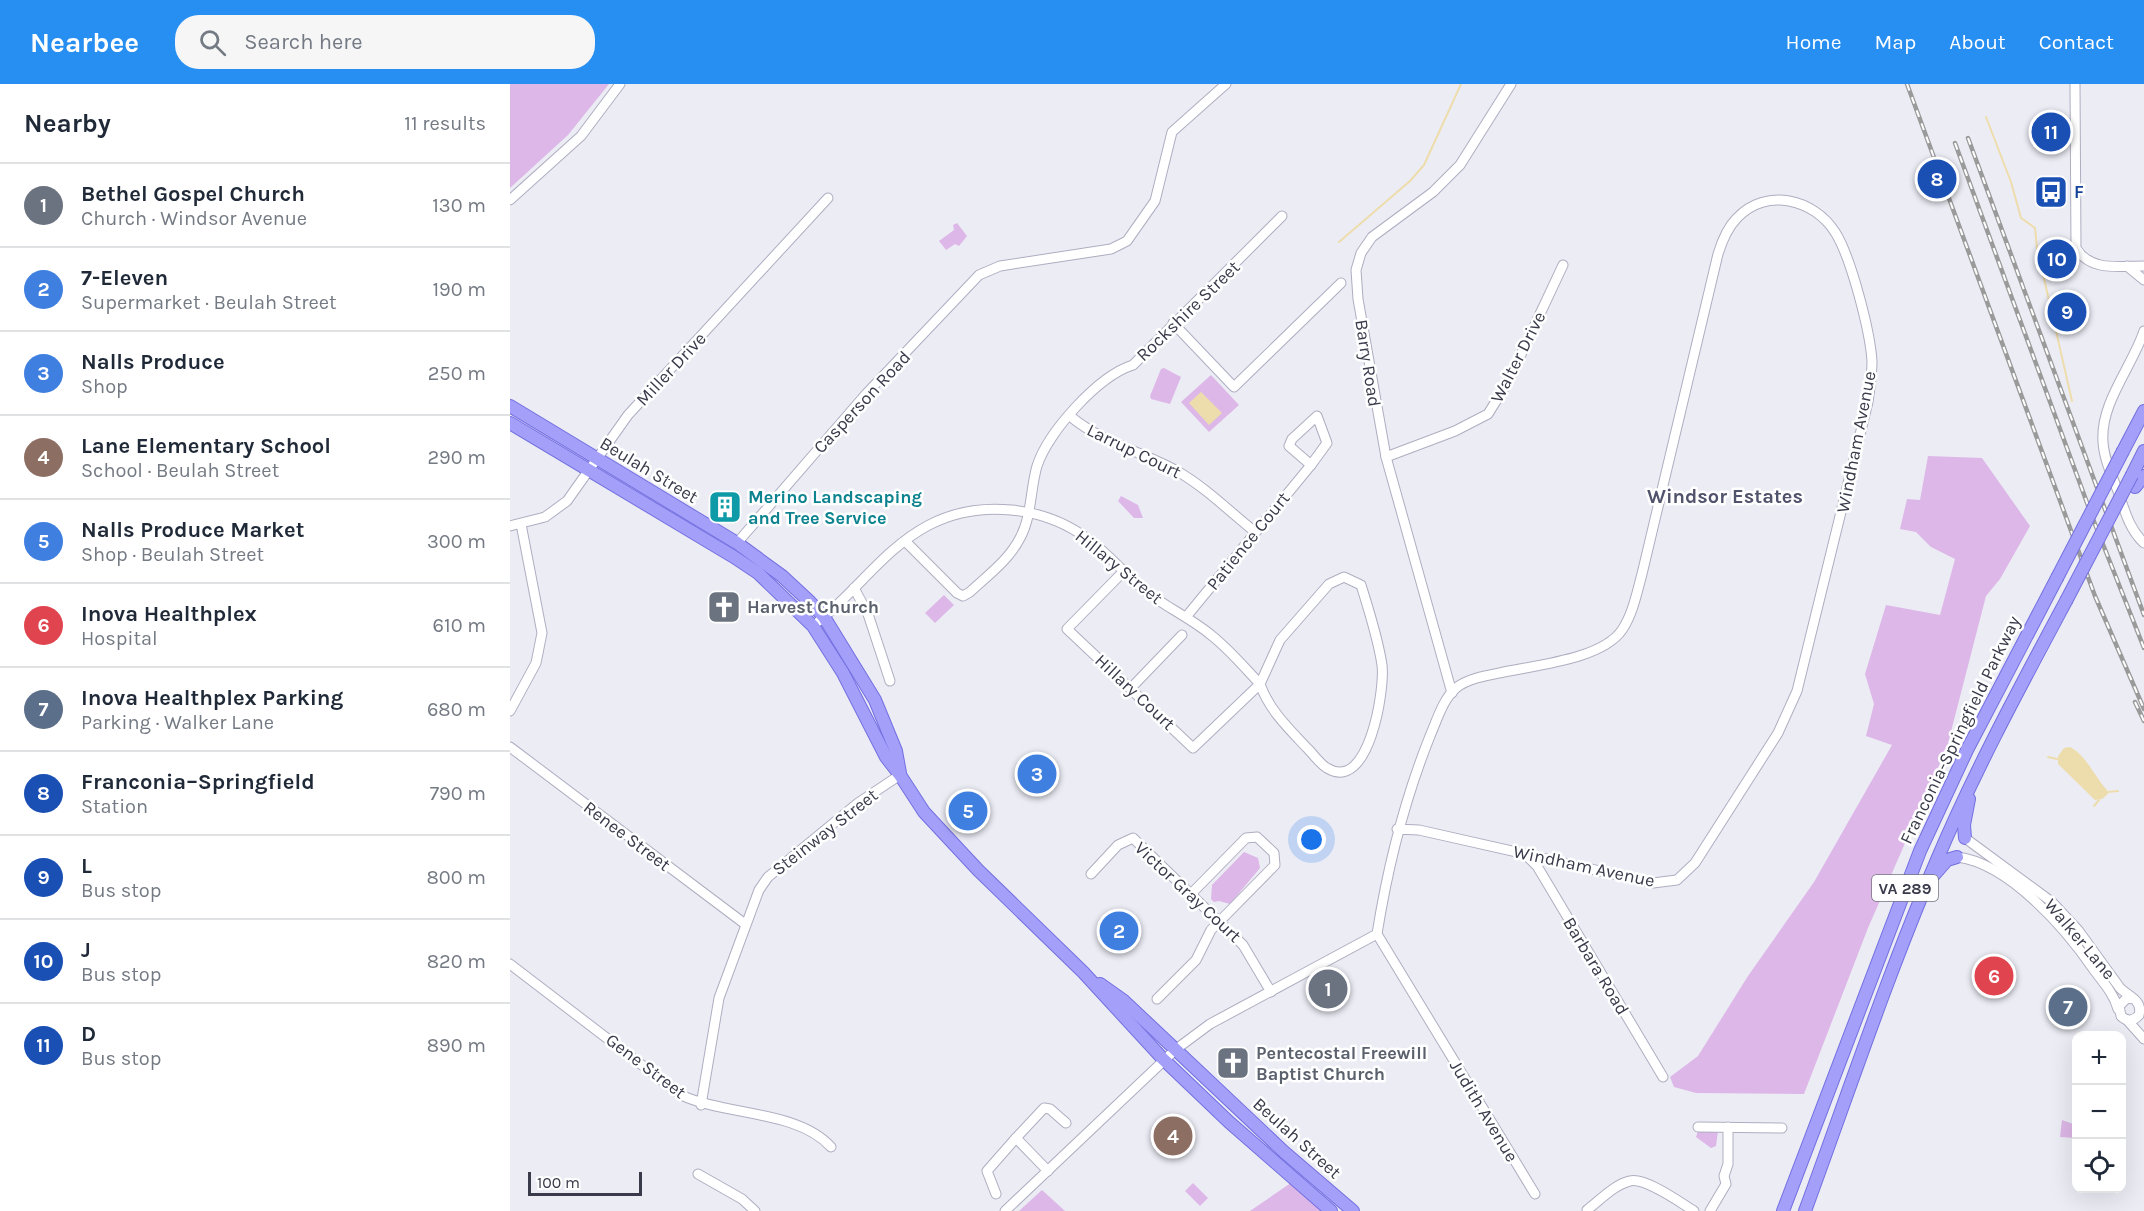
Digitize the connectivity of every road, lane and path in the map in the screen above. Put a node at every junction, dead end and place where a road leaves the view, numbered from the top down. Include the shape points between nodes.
1 (620, 84) edge
2 (1226, 84) edge
3 (1511, 84) edge
4 (2075, 84) edge
5 (828, 198) dead end
6 (510, 200) edge
7 (1282, 216) dead end
8 (1563, 265) dead end
9 (2127, 266) junction
10 (2144, 266) edge
11 (2144, 280) edge
12 (1341, 283) dead end
13 (1173, 323) junction
14 (2143, 333) edge
15 (510, 406) edge
16 (2144, 411) edge
17 (1070, 416) junction
18 (510, 423) edge
19 (2144, 451) edge
20 (1386, 457) junction
21 (596, 459) junction
22 (1311, 465) junction
23 (588, 470) junction
24 (2137, 479) edge
25 (1028, 513) junction
26 (521, 524) junction
27 (510, 526) edge
28 (1254, 531) junction
29 (905, 541) junction
30 (737, 543) junction
31 (2144, 543) edge
32 (1124, 572) junction
33 (854, 588) junction
34 (824, 617) junction
35 (1186, 617) junction
36 (813, 626) junction
37 (1182, 635) dead end
38 (890, 681) dead end
39 (1260, 684) junction
40 (1131, 688) junction
41 (1452, 693) junction
42 (510, 711) edge
43 (510, 747) edge
44 (900, 775) junction
45 (1971, 783) junction
46 (1397, 829) junction
47 (1965, 838) joint
48 (1527, 856) junction
49 (1957, 857) joint
50 (1091, 874) dead end
51 (1926, 885) junction
52 (1191, 894) junction
53 (1219, 923) junction
54 (745, 924) junction
55 (1377, 934) junction
56 (510, 964) edge
57 (1083, 972) junction
58 (1271, 992) junction
59 (1156, 999) dead end
60 (2134, 999) junction
61 (2140, 1008) junction
62 (2119, 1011) junction
63 (2144, 1018) edge
64 (2127, 1020) junction
65 (2144, 1039) edge
66 (1174, 1050) junction
67 (1163, 1059) junction
68 (1663, 1077) dead end
69 (701, 1104) junction
70 (1066, 1123) dead end
71 (1698, 1127) dead end
72 (1728, 1127) junction
73 (1782, 1128) dead end
74 (1016, 1138) junction
75 (831, 1147) dead end
76 (1048, 1171) junction
77 (698, 1174) dead end
78 (996, 1194) dead end
79 (1535, 1194) dead end
80 (1587, 1210) edge
81 (755, 1211) edge
82 (1005, 1211) edge
83 (1331, 1211) edge
84 (1353, 1211) edge
85 (1694, 1211) edge
86 (1710, 1211) edge
87 (1783, 1211) edge
88 (1805, 1211) edge

1 - 6 street via 580,136
2 - 30 street, Casperson Road via 1172,132 1155,201 1123,244 993,268 976,277 866,394
3 - 20 street, Barry Road via 1460,165 1432,192 1372,237 1358,260 1358,299
4 - 9 street via 2075,243 2081,256 2094,264
5 - 21 street, Miller Drive via 628,415
7 - 13 street, Rockshire Street
8 - 20 street, Walter Drive via 1509,380 1488,414
9 - 10 street
9 - 11 street
12 - 13 street via 1234,387
13 - 17 street, Rockshire Street via 1132,365 1110,375
14 - 31 street via 2107,413 2102,439 2126,514
15 - 21 main road, Beulah Street
16 - 87 main road, Franconia-Springfield Parkway / VA 289, bridge via 1975,733 1920,851
17 - 25 street, Rockshire Street via 1043,450
17 - 28 street, Larrup Court via 1103,440 1145,455 1187,477
18 - 23 main road, Beulah Street
19 - 24 main road
20 - 41 street, Barry Road
21 - 23 street, Miller Drive
21 - 30 main road, Beulah Street
22 - 22 street, Patience Court via 1327,443 1317,416 1289,446
22 - 28 street, Patience Court
23 - 26 street, Miller Drive via 562,507
23 - 36 main road, Beulah Street via 758,573
24 - 45 main road, Franconia-Springfield Parkway / VA 289, bridge via 2110,517
25 - 29 street, Hillary Street via 1000,509 966,513 930,525
25 - 29 street, Rockshire Street via 1012,552 963,596
25 - 32 street, Hillary Street via 1074,529
26 - 27 street, Miller Drive
26 - 42 street via 542,633 536,663
28 - 35 street, Patience Court
29 - 33 street, Hillary Street
30 - 34 main road, Beulah Street via 782,576
32 - 35 street, Hillary Street via 1157,600
32 - 40 street, Hillary Court via 1067,628
33 - 34 street, Hillary Street
33 - 38 street via 868,614
34 - 36 street, Hillary Street
34 - 44 main road, Beulah Street via 875,700 896,751
35 - 39 street, Hillary Street via 1227,648
36 - 44 main road, Beulah Street via 843,673 886,758
37 - 40 street
39 - 39 street, Hillary Street via 1280,640 1329,584 1344,577 1362,585 1382,667 1375,720 1364,757 1353,769 1339,772 1327,768 1266,701
39 - 40 street, Hillary Court via 1193,748
41 - 46 street via 1417,769
41 - 48 street, Windham Avenue via 1483,677 1592,651 1610,643 1620,633 1642,574 1725,235 1741,213 1764,201 1791,201 1818,213 1834,230 1845,253 1868,336 1872,370 1841,518 1792,706 1695,863 1677,880 1643,882
43 - 54 street, Renee Street
44 - 54 street, Steinway Street via 858,803 768,878
44 - 57 main road, Beulah Street via 924,812
45 - 47 main road
45 - 51 main road, Franconia-Springfield Parkway / VA 289
46 - 48 street, Windham Avenue via 1419,830
46 - 55 street
47 - 60 street, Walker Lane via 2052,902 2078,930 2120,988
48 - 68 street, Barbara Road via 1537,866
49 - 51 main road via 1947,860
49 - 62 street, Walker Lane via 1994,872 2049,914 2086,958
50 - 52 street, Victor Gray Court via 1118,845 1133,838
51 - 88 main road, Franconia-Springfield Parkway / VA 289
52 - 53 street, Victor Gray Court
52 - 53 street via 1243,840 1261,840 1274,853 1275,865
53 - 58 street, Victor Gray Court via 1243,945
53 - 59 street via 1211,930 1196,960
54 - 69 street, Steinway Street via 719,998
55 - 58 street
55 - 79 street, Judith Avenue
56 - 69 street, Gene Street via 664,1084
57 - 66 main road, Beulah Street via 1124,1001
57 - 67 main road, Beulah Street
58 - 66 street via 1210,1024
60 - 61 street, Walker Lane
60 - 62 street, Walker Lane via 2124,1000
61 - 63 street, Walker Lane
61 - 64 street via 2136,1018
62 - 64 street, Walker Lane
64 - 65 street, Walker Lane
66 - 67 street
66 - 84 main road, Beulah Street
67 - 76 street
67 - 83 main road, Beulah Street
69 - 75 street, Gene Street via 799,1126
70 - 74 street via 1044,1108
71 - 72 street
72 - 73 street
72 - 86 street via 1726,1184
74 - 76 street
74 - 78 street via 987,1171
76 - 82 street
77 - 81 street via 742,1198
80 - 85 street via 1633,1180

